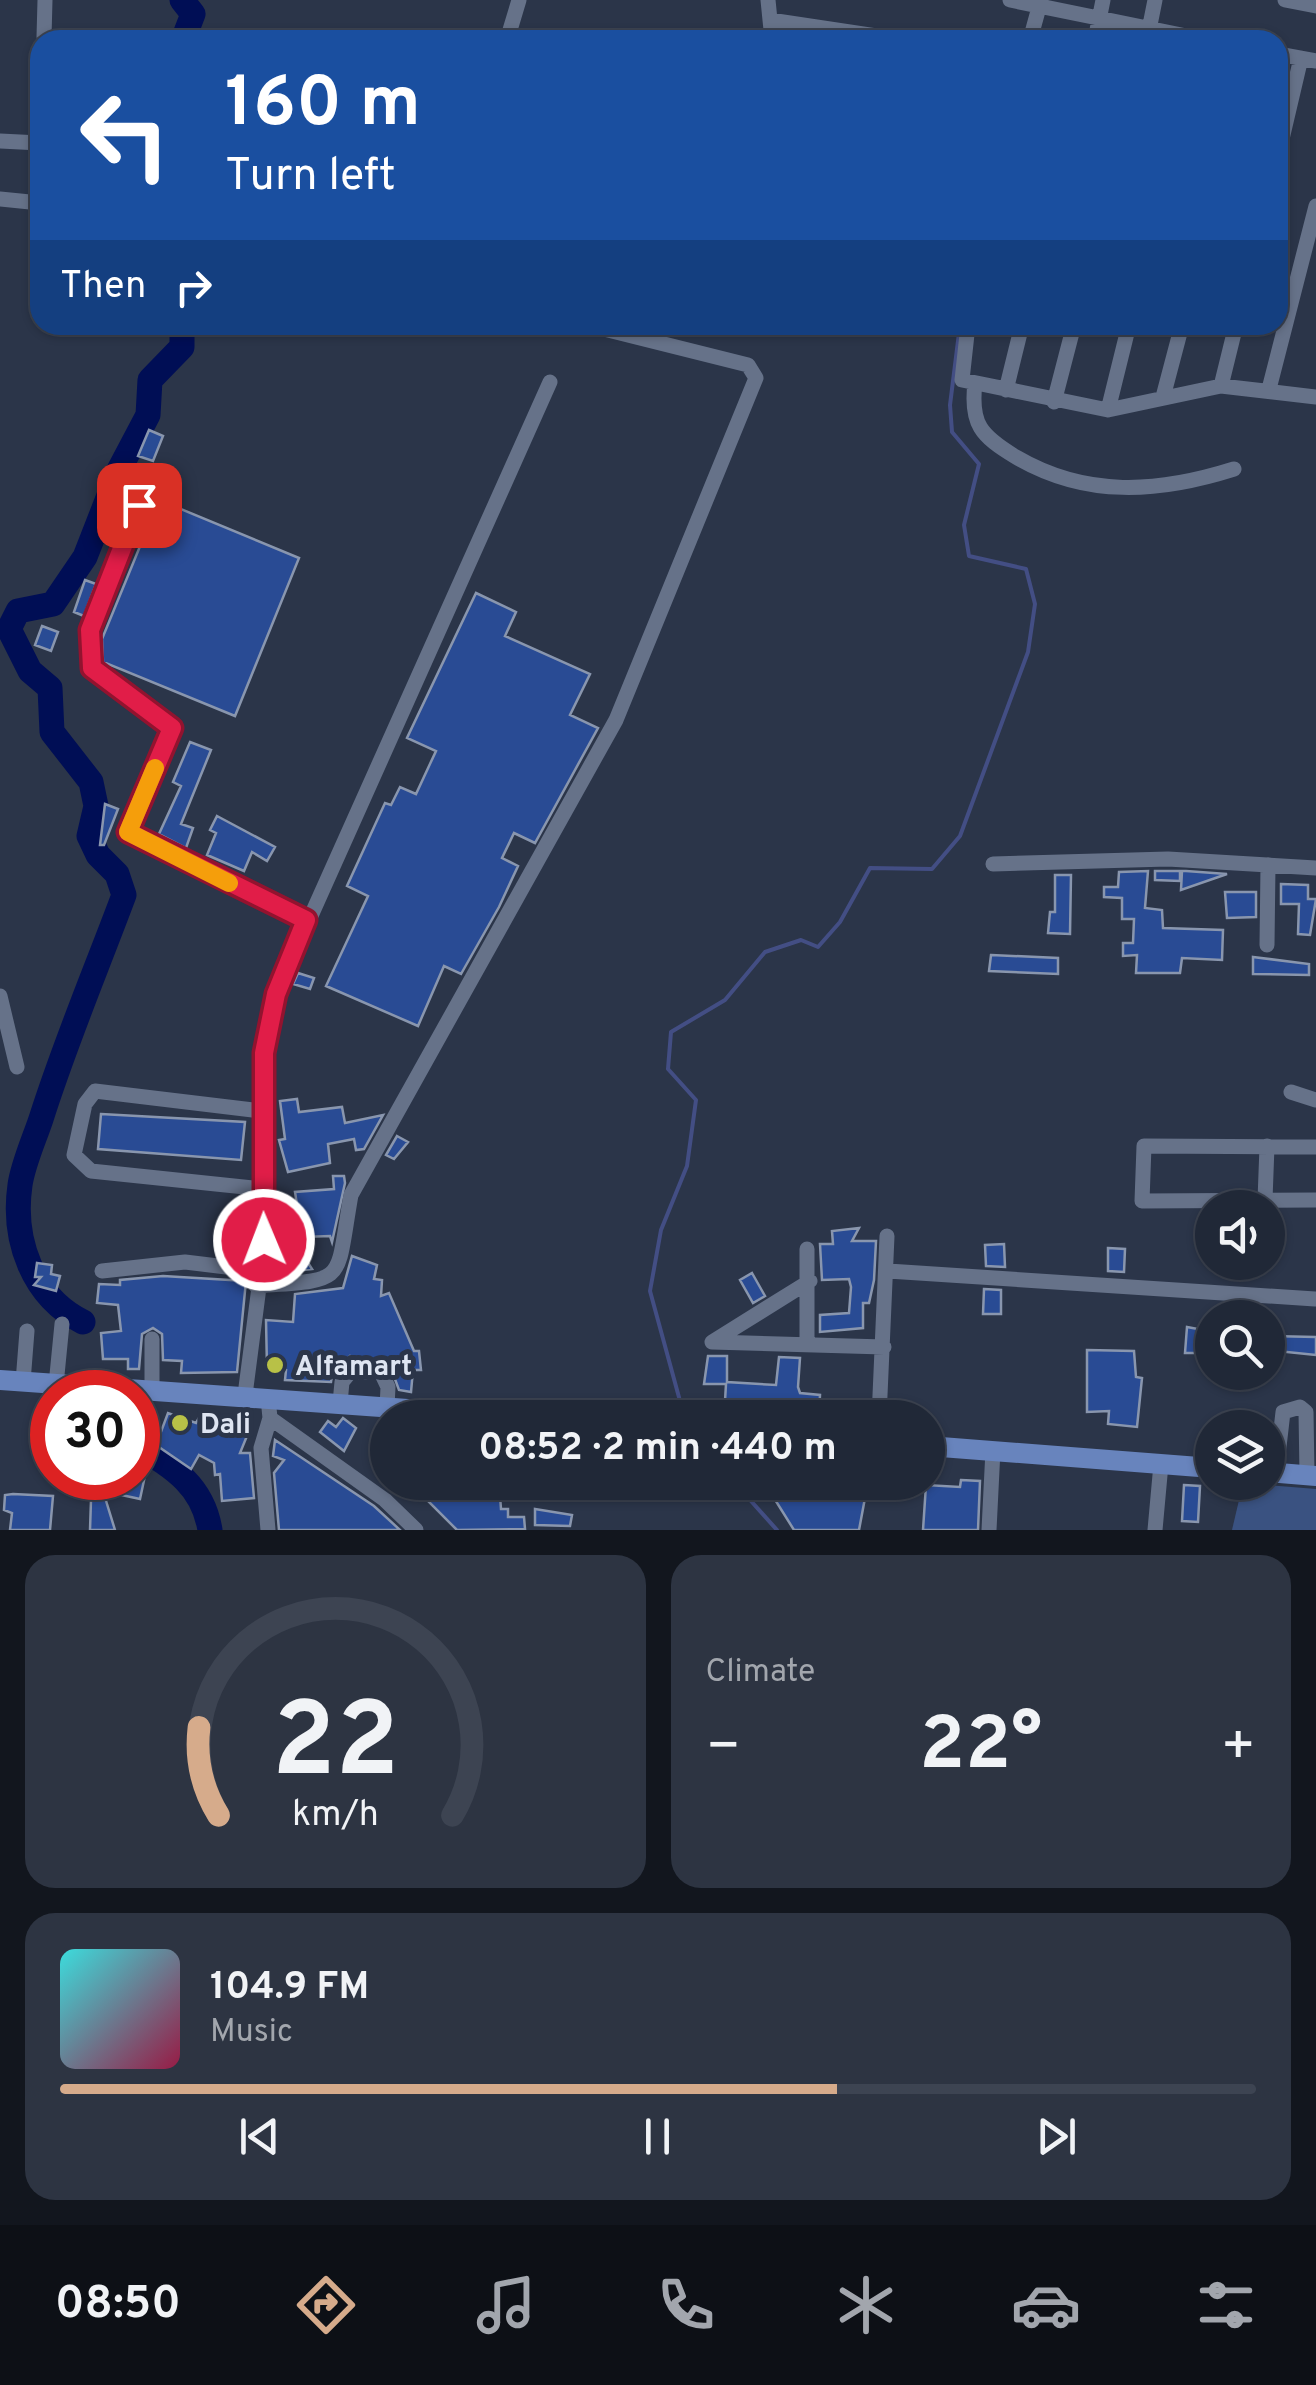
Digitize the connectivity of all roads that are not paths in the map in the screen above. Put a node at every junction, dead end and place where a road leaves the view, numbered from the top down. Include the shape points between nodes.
1 (44, 0) edge
2 (520, 0) edge
3 (768, 0) edge
4 (1010, 0) edge
5 (1155, 0) edge
6 (1285, 0) edge
7 (1041, 3) edge
8 (1316, 6) edge
9 (1102, 8) edge
10 (770, 20) junction
11 (44, 30) edge
12 (511, 30) edge
13 (771, 30) edge
14 (836, 30) edge
15 (1033, 30) edge
16 (1143, 30) edge
17 (1150, 30) edge
18 (1309, 60) edge
19 (1288, 125) edge
20 (0, 140) edge
21 (30, 142) edge
22 (0, 199) edge
23 (30, 202) edge
24 (1316, 206) edge
25 (1288, 315) edge
26 (627, 335) edge
27 (966, 335) edge
28 (1020, 335) edge
29 (1071, 335) edge
30 (1127, 335) edge
31 (1179, 335) edge
32 (1234, 335) edge
33 (1283, 335) edge
34 (550, 382) dead end
35 (976, 383) junction
36 (1221, 386) junction
37 (1269, 389) junction
38 (1006, 390) junction
39 (1163, 397) junction
40 (1316, 397) edge
41 (1054, 402) junction
42 (1108, 410) junction
43 (1234, 469) dead end
44 (139, 505) dead end
45 (993, 864) dead end
46 (1268, 865) junction
47 (1316, 868) edge
48 (306, 920) junction
49 (1267, 945) dead end
50 (0, 996) edge
51 (17, 1067) dead end
52 (1291, 1092) dead end
53 (1316, 1100) edge
54 (261, 1110) junction
55 (1267, 1146) junction
56 (1316, 1147) edge
57 (264, 1189) junction
58 (1265, 1190) edge
59 (1285, 1200) edge
60 (1316, 1200) edge
61 (1195, 1201) edge
62 (887, 1236) dead end
63 (807, 1249) dead end
64 (888, 1271) junction
65 (102, 1272) dead end
66 (257, 1279) junction
67 (810, 1281) junction
68 (1315, 1299) edge
69 (62, 1324) dead end
70 (27, 1331) dead end
71 (152, 1340) dead end
72 (807, 1345) junction
73 (884, 1347) junction
74 (355, 1366) dead end
75 (379, 1368) dead end
76 (61, 1370) edge
77 (152, 1370) edge
78 (0, 1380) edge
79 (23, 1382) junction
80 (30, 1383) edge
81 (160, 1390) edge
82 (245, 1395) junction
83 (387, 1400) edge
84 (881, 1400) edge
85 (340, 1404) junction
86 (370, 1406) edge
87 (269, 1408) junction
88 (1285, 1411) edge
89 (945, 1447) edge
90 (994, 1450) junction
91 (1161, 1464) junction
92 (1195, 1467) edge
93 (1285, 1474) edge
94 (1312, 1475) edge
95 (268, 1530) edge
96 (416, 1530) edge
97 (989, 1530) edge
98 (1155, 1530) edge

1 - 11 street
2 - 12 street
3 - 10 street
4 - 7 street
5 - 17 street
6 - 8 street
7 - 9 street
7 - 15 street
9 - 16 street
10 - 13 street
10 - 14 street
18 - 19 street
20 - 21 street
22 - 23 street
24 - 25 street
26 - 66 street via 748,366 756,378 616,720 351,1195 336,1272 318,1282
27 - 35 street via 960,376
28 - 38 street
29 - 41 street
30 - 42 street
31 - 39 street
32 - 36 street
33 - 37 street
34 - 48 street
35 - 38 street
35 - 43 street via 972,412 980,429 1054,478 1088,488 1160,485
36 - 37 street
36 - 39 street
37 - 40 street
38 - 41 street
39 - 42 street
41 - 42 street
44 - 48 street via 90,630 92,668 172,728 128,832
45 - 46 street via 1168,859
46 - 47 street
46 - 49 street
48 - 54 street via 276,994
50 - 51 street
52 - 53 street
54 - 57 street
54 - 57 street via 95,1091 85,1104 74,1155 91,1172
55 - 56 street
55 - 58 street
55 - 61 street via 1144,1146 1142,1201
57 - 66 street
59 - 60 street
62 - 64 street
63 - 67 street
64 - 68 street
64 - 73 street
65 - 66 street via 185,1262
66 - 82 street
67 - 72 street
67 - 72 street via 712,1342
69 - 76 street
70 - 79 street
71 - 77 street
72 - 73 street
73 - 84 street
74 - 85 street via 342,1382
75 - 83 street
78 - 79 main road
79 - 80 main road
81 - 82 main road
82 - 87 main road
85 - 86 main road
85 - 87 main road
87 - 95 street via 261,1448
87 - 96 street
88 - 94 street via 1306,1412
89 - 90 main road
90 - 91 main road
90 - 97 street
91 - 92 main road
91 - 98 street
93 - 94 main road

